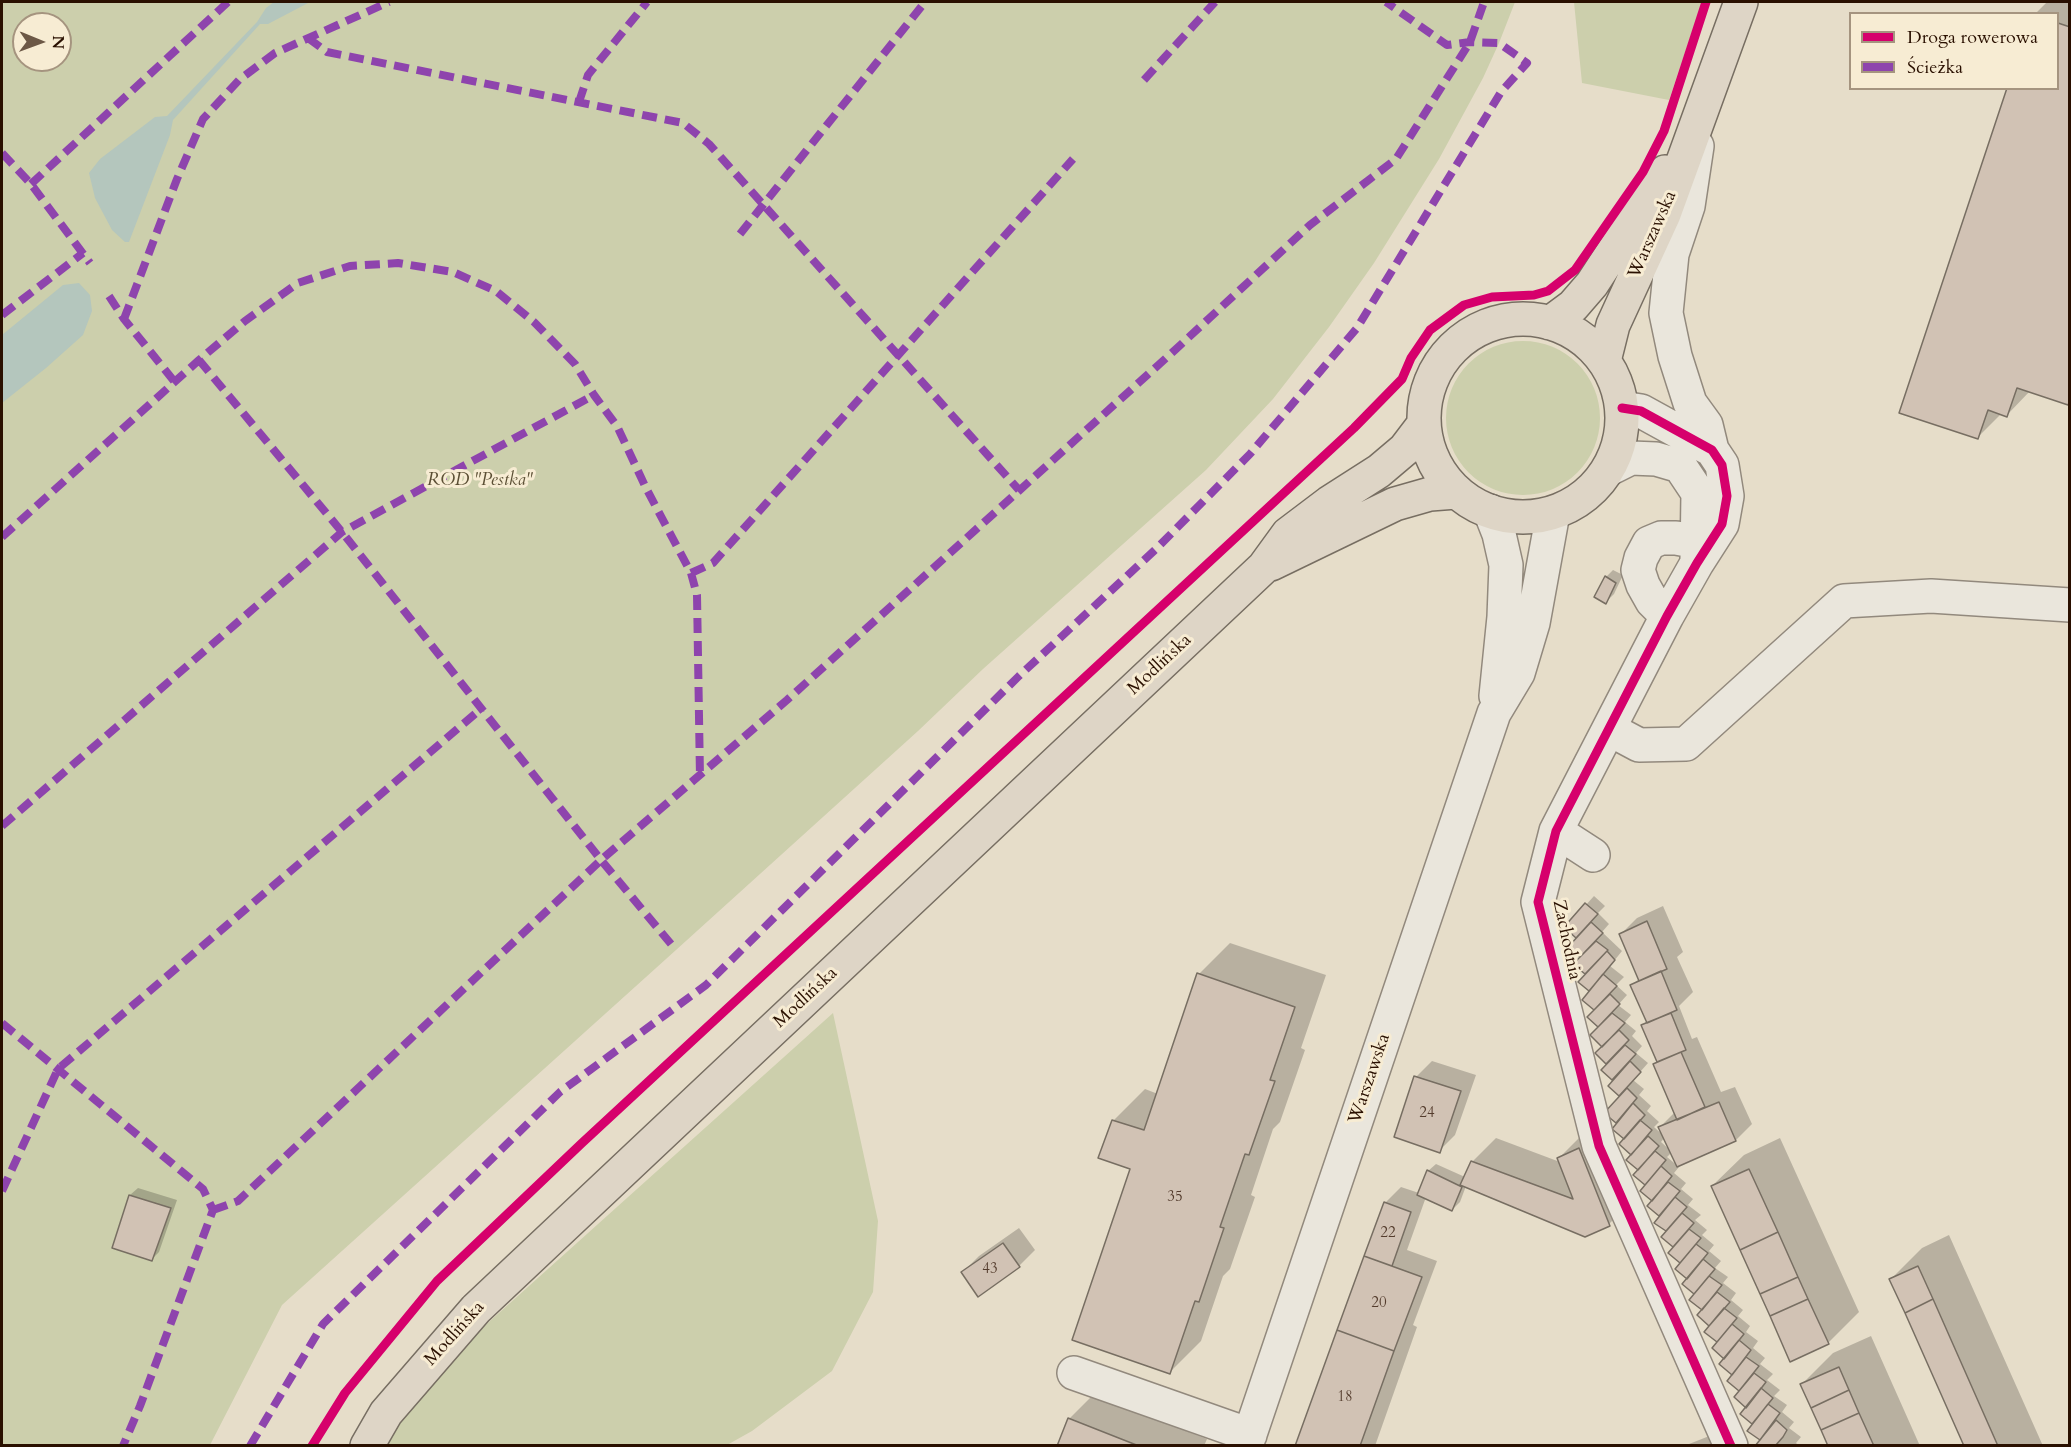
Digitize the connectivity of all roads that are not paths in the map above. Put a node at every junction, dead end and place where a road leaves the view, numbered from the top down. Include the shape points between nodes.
1 (1741, 2) edge
2 (1703, 109) junction
3 (1550, 323) junction
4 (1604, 361) junction
5 (1622, 408) junction
6 (1424, 424) junction
7 (1712, 450) junction
8 (1609, 469) junction
9 (1456, 492) junction
10 (1490, 512) junction
11 (1554, 513) junction
12 (1697, 552) junction
13 (1264, 567) junction
14 (2070, 605) edge
15 (1667, 616) junction
16 (1494, 713) junction
17 (1609, 729) junction
18 (1556, 831) junction
19 (1593, 855) dead end
20 (1074, 1373) dead end
21 (1248, 1440) edge
22 (367, 1446) edge
23 (1731, 1446) edge

1 - 2 main road, Warszawska
2 - 3 main road, Warszawska via 1592,284 1573,306
2 - 4 main road, Warszawska via 1664,214 1613,326
2 - 7 street, Zachodnia via 1688,206 1672,254 1666,313 1690,403 1706,425
3 - 4 main road via 1587,342
3 - 6 main road via 1515,318 1467,335 1448,352 1434,374 1425,398
4 - 5 main road via 1616,383
5 - 7 street via 1641,411
5 - 8 main road via 1621,436
6 - 9 main road via 1428,449 1440,473
6 - 13 main road, Modlińska via 1405,449 1378,471 1288,534
7 - 12 street, Zachodnia via 1722,465 1727,496 1722,525
8 - 11 main road via 1578,501
8 - 12 street, Zachodnia via 1631,458 1656,459 1680,466 1698,493
9 - 10 main road
9 - 13 main road, Modlińska via 1430,494 1395,504
10 - 11 main road via 1527,518
10 - 16 street, Warszawska via 1506,565
11 - 16 street, Warszawska via 1533,623 1518,673
12 - 15 street, Zachodnia
12 - 15 street via 1676,538 1661,538 1649,543 1641,558 1638,570 1643,585
13 - 22 main road, Modlińska via 476,1309 386,1413
14 - 17 street via 1931,596 1844,602 1686,744 1639,745
15 - 17 street, Zachodnia
16 - 21 street, Warszawska
17 - 18 street, Zachodnia
18 - 19 street
18 - 23 street, Zachodnia via 1538,902 1599,1146
20 - 21 street

